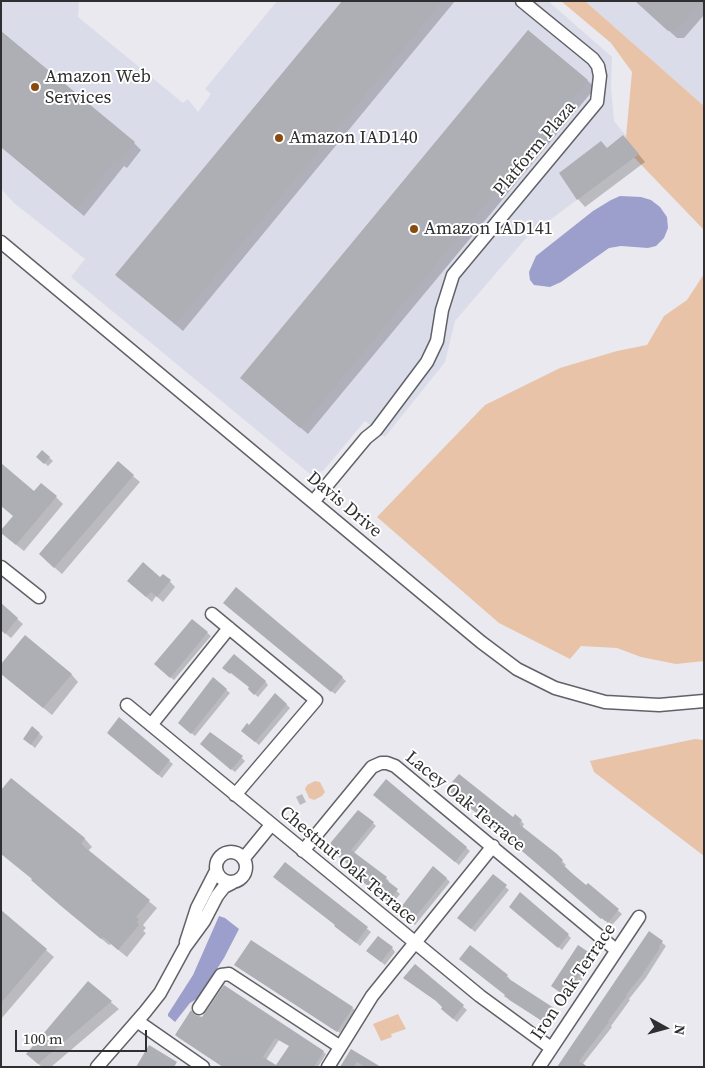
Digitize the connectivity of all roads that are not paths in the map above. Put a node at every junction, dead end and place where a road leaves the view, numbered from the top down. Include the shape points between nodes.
1 (522, 1) edge
2 (1, 242) edge
3 (313, 502) junction
4 (1, 567) edge
5 (39, 597) dead end
6 (212, 614) dead end
7 (230, 628) junction
8 (704, 701) edge
9 (128, 705) dead end
10 (151, 725) junction
11 (236, 795) junction
12 (268, 822) junction
13 (492, 846) junction
14 (303, 851) junction
15 (240, 855) junction
16 (216, 871) junction
17 (232, 883) junction
18 (639, 917) dead end
19 (414, 943) junction
20 (185, 947) junction
21 (616, 950) junction
22 (199, 1008) dead end
23 (137, 1021) junction
24 (340, 1046) junction
25 (551, 1048) junction
26 (97, 1067) edge
27 (204, 1067) edge
28 (328, 1067) edge
29 (539, 1067) edge

1 - 3 street, Platform Plaza via 593,59 600,76 597,102 453,275 437,341 427,362 376,430
2 - 3 street, Davis Drive
3 - 8 street, Davis Drive via 481,642 535,678 555,688 605,702 659,705
4 - 5 street
6 - 7 street
7 - 10 street
7 - 11 street via 316,700
9 - 10 street, Chestnut Oak Terrace
10 - 11 street, Chestnut Oak Terrace
11 - 12 street, Chestnut Oak Terrace
12 - 14 street, Chestnut Oak Terrace
12 - 15 street
13 - 14 street, Lacey Oak Terrace via 395,766 381,762 372,767
13 - 19 street
13 - 21 street, Lacey Oak Terrace
14 - 19 street, Chestnut Oak Terrace
15 - 16 street via 232,851 223,854 216,861
15 - 17 street via 246,865 245,875
16 - 17 street via 222,880
16 - 20 street via 196,908
17 - 20 street via 217,896 200,928
18 - 21 street, Iron Oak Terrace
19 - 24 street via 372,996
19 - 25 street, Chestnut Oak Terrace
20 - 23 street via 160,993
21 - 25 street, Iron Oak Terrace
22 - 24 street via 221,975 229,974
23 - 26 street
23 - 27 street
24 - 28 street
25 - 29 street, Iron Oak Terrace

